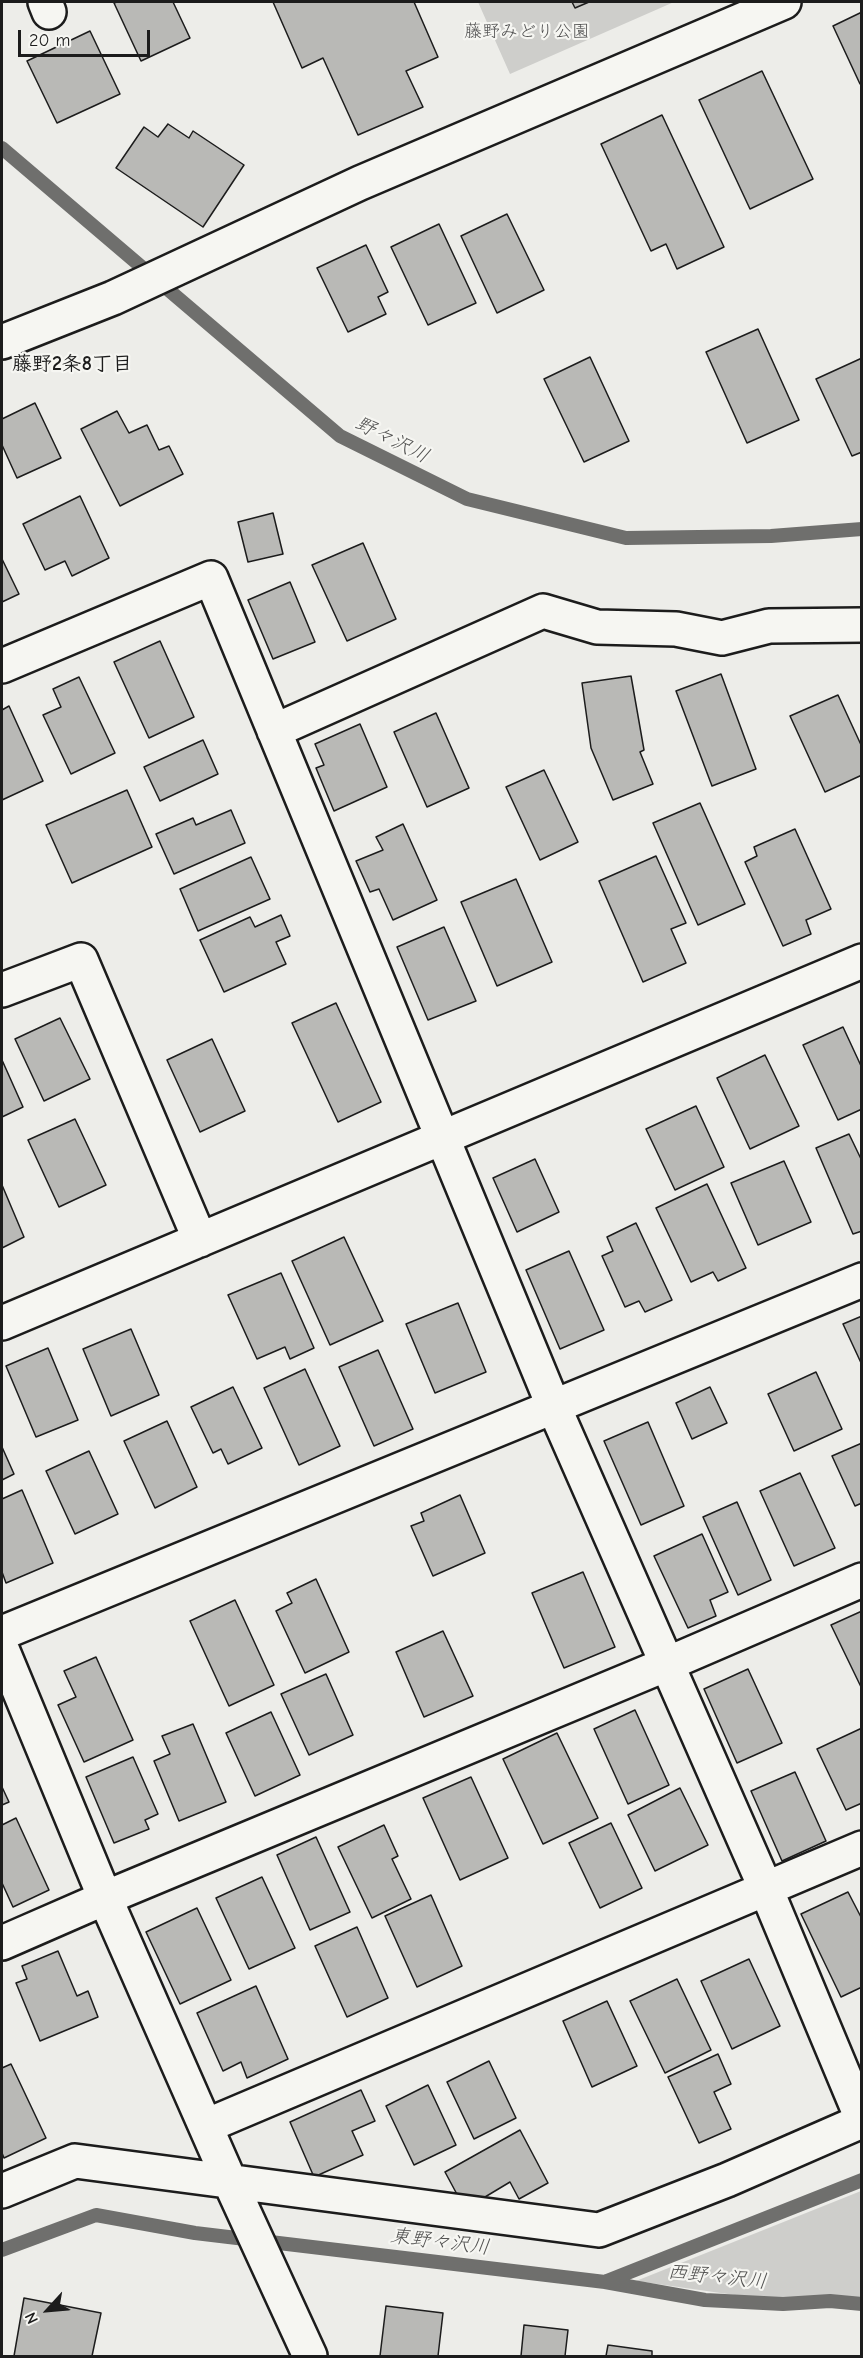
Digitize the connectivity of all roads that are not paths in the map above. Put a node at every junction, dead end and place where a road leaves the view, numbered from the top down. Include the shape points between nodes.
1 (784, 2) edge
2 (2, 342) edge
3 (861, 625) edge
4 (2, 666) edge
5 (274, 731) junction
6 (861, 961) edge
7 (2, 990) edge
8 (443, 1139) junction
9 (200, 1239) junction
10 (861, 1280) edge
11 (2, 1323) edge
12 (553, 1405) junction
13 (861, 1580) edge
14 (2, 1633) edge
15 (2, 1649) edge
16 (667, 1664) junction
17 (861, 1848) edge
18 (766, 1889) junction
19 (105, 1898) junction
20 (2, 1943) edge
21 (861, 2120) edge
22 (206, 2126) junction
23 (230, 2182) junction
24 (2, 2191) edge
25 (310, 2356) edge

1 - 2 street via 360,183 113,298
3 - 5 street via 769,626 722,638 676,629 597,627 543,611
4 - 5 street via 211,578
5 - 8 street
6 - 8 street
7 - 9 street via 81,960
8 - 9 street
8 - 12 street
9 - 11 street
10 - 12 street
12 - 14 street
12 - 16 street
13 - 16 street
15 - 19 street
16 - 18 street
16 - 19 street
17 - 18 street
18 - 21 street
18 - 22 street
19 - 20 street
19 - 22 street
21 - 23 street via 727,2180 598,2230
22 - 23 street
23 - 24 street via 75,2161
23 - 25 street

